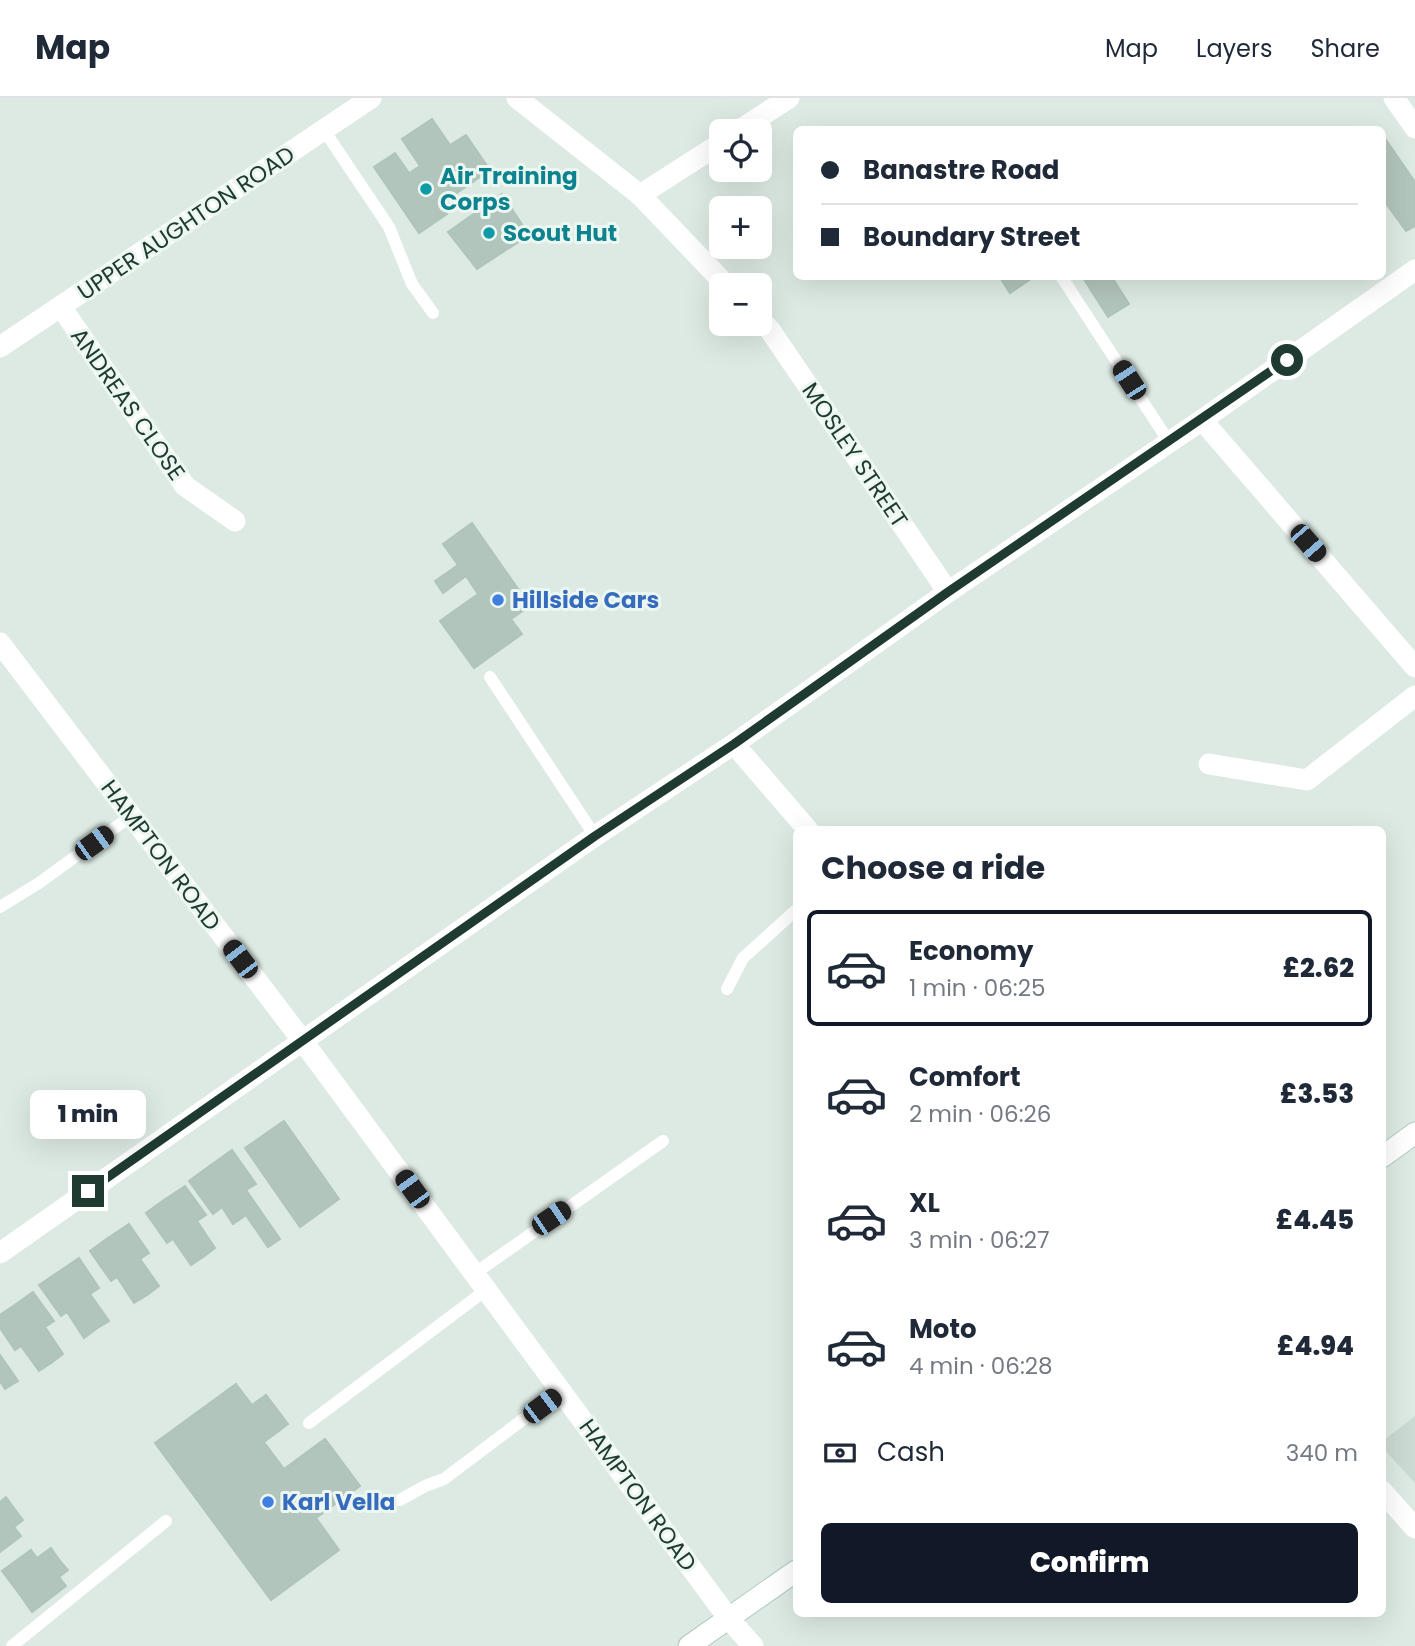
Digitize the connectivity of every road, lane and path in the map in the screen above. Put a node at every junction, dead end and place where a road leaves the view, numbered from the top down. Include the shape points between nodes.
1 (371, 98) edge
2 (517, 98) edge
3 (789, 98) edge
4 (1394, 98) edge
5 (757, 119) edge
6 (1415, 128) edge
7 (324, 130) junction
8 (709, 150) edge
9 (640, 195) junction
10 (1415, 270) edge
11 (715, 273) edge
12 (1064, 280) edge
13 (61, 307) junction
14 (433, 313) dead end
15 (772, 333) edge
16 (0, 347) edge
17 (1202, 420) junction
18 (1169, 442) junction
19 (235, 521) dead end
20 (948, 592) junction
21 (0, 643) edge
22 (1415, 667) edge
23 (490, 677) dead end
24 (1415, 696) edge
25 (734, 744) junction
26 (1209, 764) dead end
27 (131, 816) junction
28 (805, 826) edge
29 (595, 836) junction
30 (0, 907) edge
31 (793, 913) edge
32 (727, 989) dead end
33 (302, 1040) junction
34 (1415, 1133) edge
35 (663, 1141) dead end
36 (1386, 1154) edge
37 (0, 1254) edge
38 (480, 1282) junction
39 (561, 1391) junction
40 (309, 1423) dead end
41 (1386, 1495) edge
42 (400, 1500) dead end
43 (166, 1521) dead end
44 (1415, 1528) edge
45 (793, 1573) edge
46 (729, 1619) junction
47 (12, 1646) edge
48 (689, 1646) edge
49 (753, 1646) edge

1 - 7 street, UPPER AUGHTON ROAD
2 - 9 street
3 - 5 street
4 - 6 street
7 - 13 street, UPPER AUGHTON ROAD
7 - 14 lane via 389,227 412,284
8 - 9 street
9 - 11 street
10 - 17 street
12 - 18 lane
13 - 16 street, UPPER AUGHTON ROAD
13 - 19 street, ANDREAS CLOSE via 185,486
15 - 20 street, MOSLEY STREET
17 - 18 street
17 - 22 street
18 - 20 street
20 - 25 street
21 - 27 street, HAMPTON ROAD
23 - 29 lane
24 - 26 street via 1307,780
25 - 28 street
25 - 29 street
27 - 30 lane
27 - 33 street, HAMPTON ROAD
29 - 33 street
31 - 32 lane via 743,958
33 - 37 street
33 - 38 street, HAMPTON ROAD
34 - 36 street
35 - 38 lane
38 - 39 street, HAMPTON ROAD
38 - 40 lane
39 - 42 lane via 444,1479
39 - 46 street, HAMPTON ROAD
41 - 44 street
43 - 47 lane
45 - 46 street
46 - 48 street
46 - 49 street, HAMPTON ROAD

